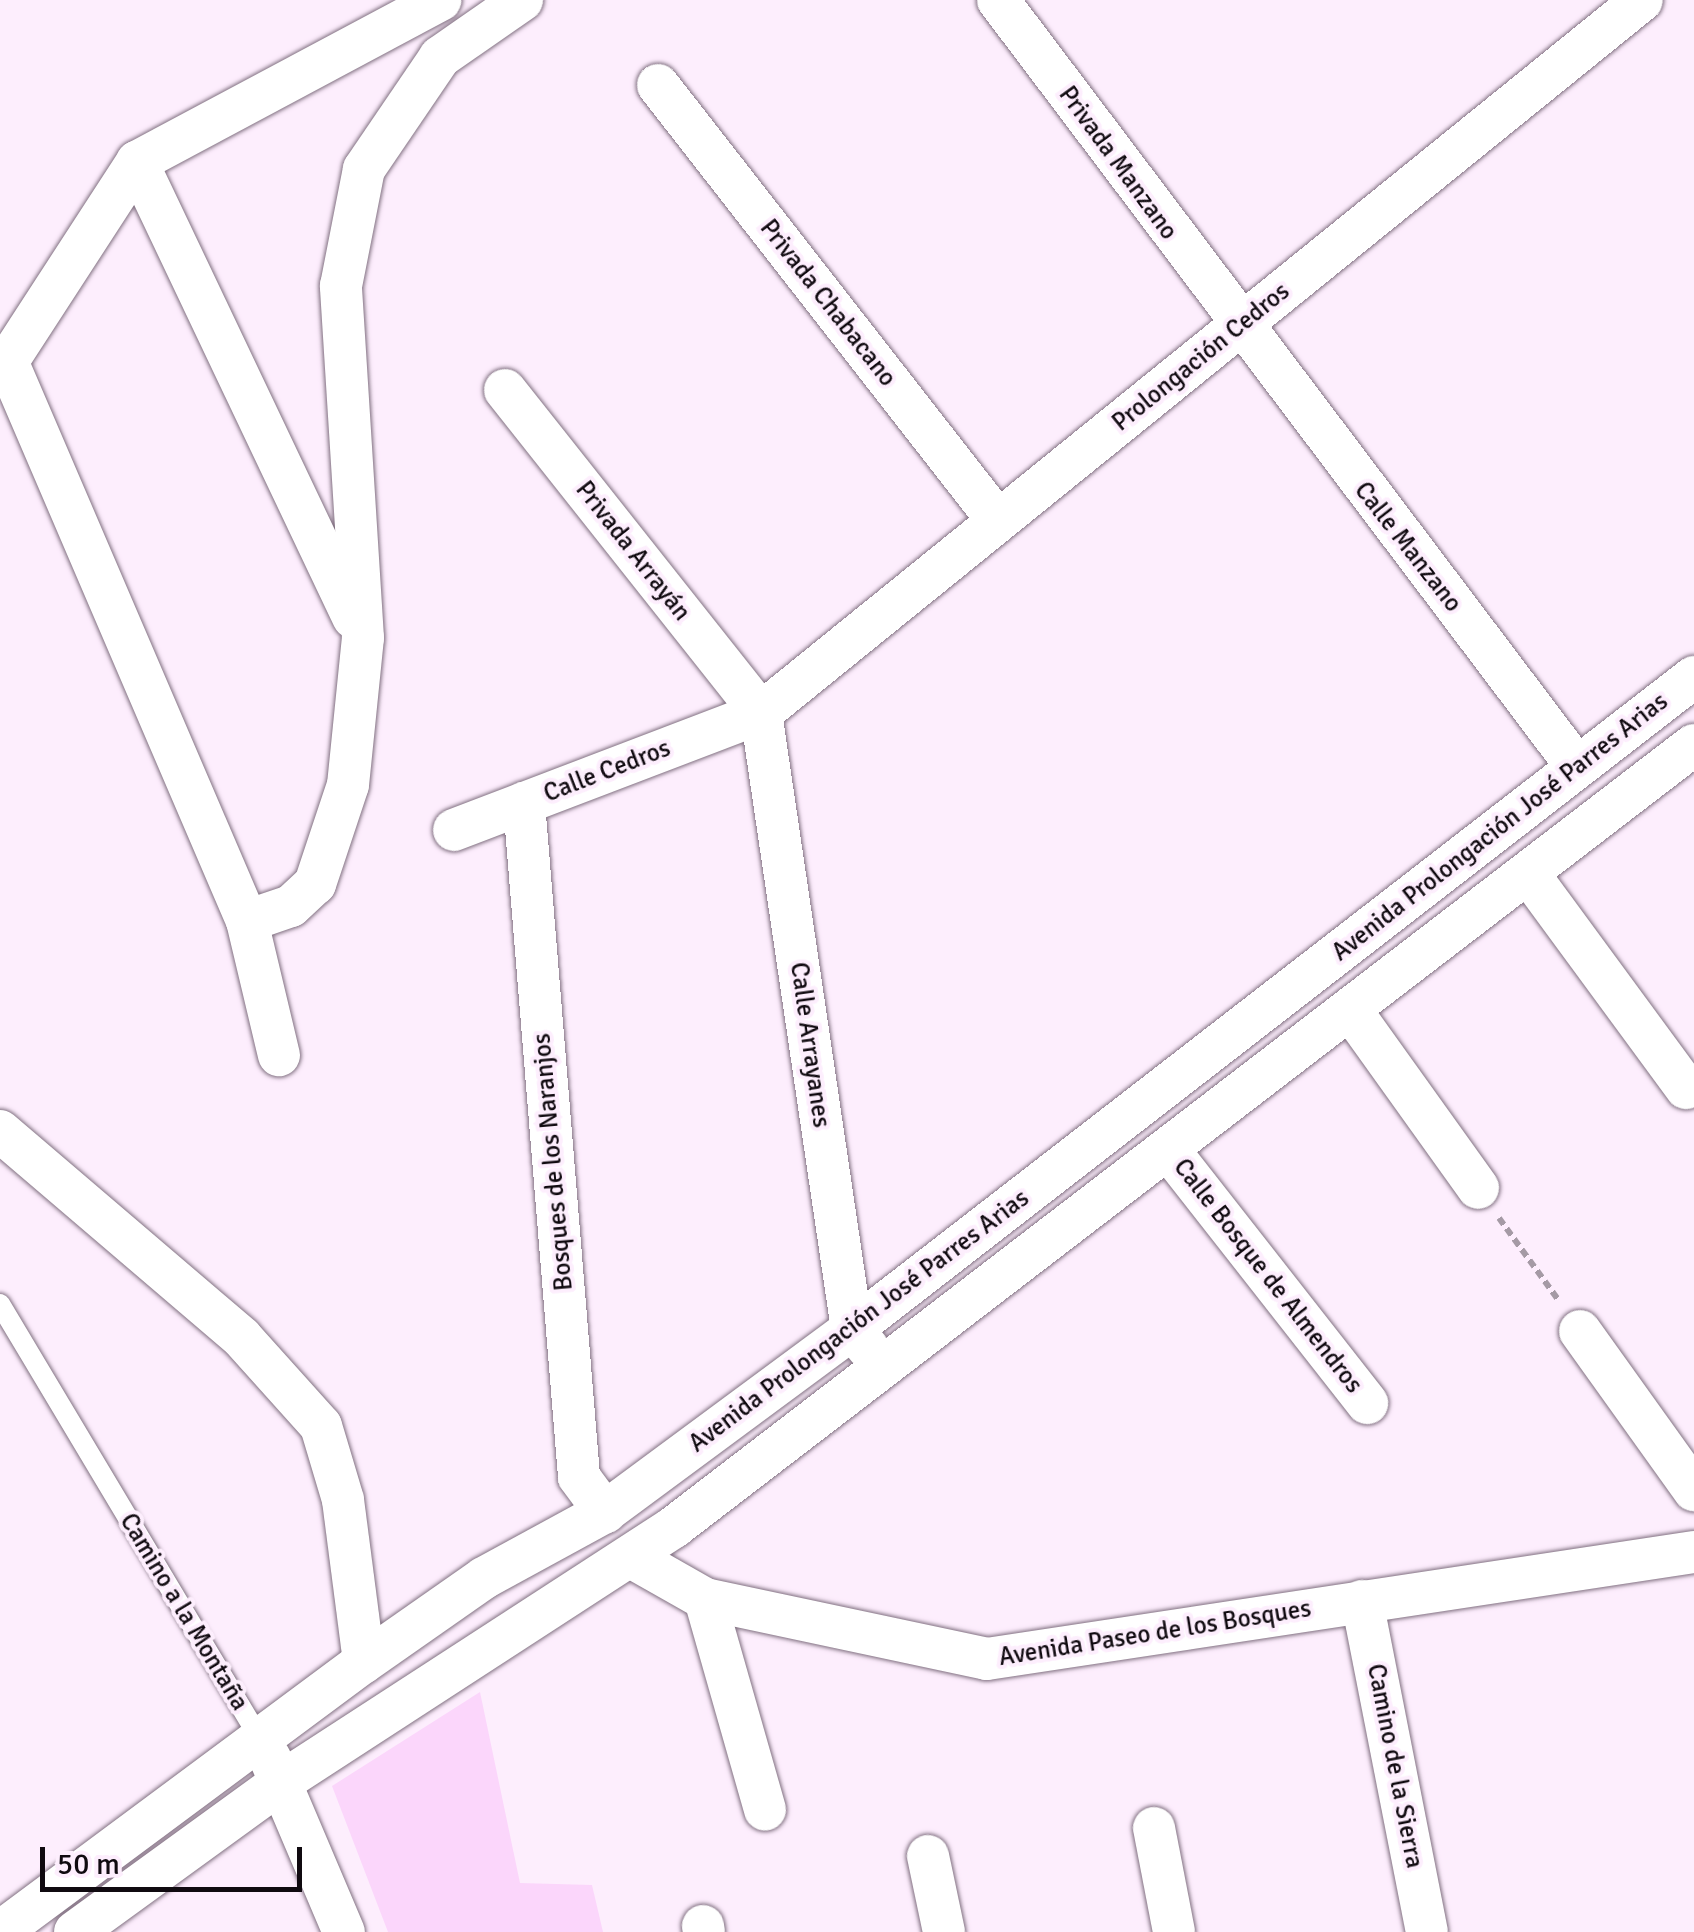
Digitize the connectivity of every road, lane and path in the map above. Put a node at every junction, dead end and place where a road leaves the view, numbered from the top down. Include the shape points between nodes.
1 (522, 0) edge
2 (998, 0) edge
3 (1642, 0) edge
4 (428, 6) edge
5 (440, 57) junction
6 (658, 85) dead end
7 (137, 162) junction
8 (1238, 326) junction
9 (4, 367) edge
10 (505, 390) dead end
11 (998, 521) junction
12 (363, 638) junction
13 (1694, 676) edge
14 (760, 713) junction
15 (1694, 744) edge
16 (1577, 767) junction
17 (524, 803) junction
18 (454, 830) dead end
19 (1528, 872) junction
20 (247, 921) junction
21 (1350, 1009) junction
22 (279, 1055) dead end
23 (1686, 1088) dead end
24 (0, 1131) edge
25 (1168, 1148) junction
26 (1478, 1188) joint
27 (0, 1304) edge
28 (852, 1329) junction
29 (1580, 1331) joint
30 (884, 1366) junction
31 (1368, 1403) dead end
32 (1694, 1490) edge
33 (605, 1512) junction
34 (1694, 1552) edge
35 (631, 1557) junction
36 (705, 1599) junction
37 (1362, 1601) junction
38 (364, 1662) junction
39 (260, 1739) junction
40 (283, 1781) junction
41 (765, 1810) dead end
42 (1154, 1828) dead end
43 (928, 1856) dead end
44 (0, 1932) edge
45 (75, 1932) edge
46 (344, 1932) edge
47 (944, 1932) edge
48 (1174, 1932) edge
49 (1427, 1932) edge

1 - 5 street
2 - 8 street, Privada Manzano
3 - 8 street, Prolongación Cedros
4 - 5 street
4 - 7 street
5 - 12 street via 364,170 348,222 341,286
6 - 11 street, Privada Chabacano
7 - 9 street
7 - 12 street
8 - 11 street, Prolongación Cedros
8 - 16 street, Calle Manzano
9 - 20 street
10 - 14 street, Privada Arrayán
11 - 14 street, Prolongación Cedros
12 - 20 street via 348,785 315,884 291,906
13 - 16 street, Avenida Prolongación José Parres Arias
14 - 17 street, Calle Cedros
14 - 28 street, Calle Arrayanes
15 - 19 street, Avenida Prolongación José Parres Arias
16 - 28 street, Avenida Prolongación José Parres Arias
17 - 18 street, Calle Cedros
17 - 33 street, Bosques de los Naranjos via 579,1477
19 - 21 street, Avenida Prolongación José Parres Arias
19 - 23 street
20 - 22 street
21 - 25 street, Avenida Prolongación José Parres Arias
21 - 26 street
24 - 38 street via 242,1338 321,1426 343,1500
25 - 30 street, Avenida Prolongación José Parres Arias
25 - 31 street, Calle Bosque de Almendros
26 - 29 path
27 - 39 lane, Camino a la Montaña
28 - 30 street
28 - 33 street, Avenida Prolongación José Parres Arias
29 - 32 street
30 - 35 street, Avenida Prolongación José Parres Arias
33 - 38 street, Avenida Prolongación José Parres Arias via 484,1578
34 - 37 street, Avenida Paseo de los Bosques
35 - 36 street, Avenida Paseo de los Bosques
35 - 40 street, Avenida Prolongación José Parres Arias
36 - 37 street, Avenida Paseo de los Bosques via 987,1659
36 - 41 street
37 - 49 street, Camino de la Sierra
38 - 39 street, Avenida Prolongación José Parres Arias
39 - 40 street, Camino a la Montaña
39 - 44 street, Avenida Prolongación José Parres Arias
40 - 45 street, Avenida Prolongación José Parres Arias
40 - 46 street, Camino a la Montaña
42 - 48 street
43 - 47 street

